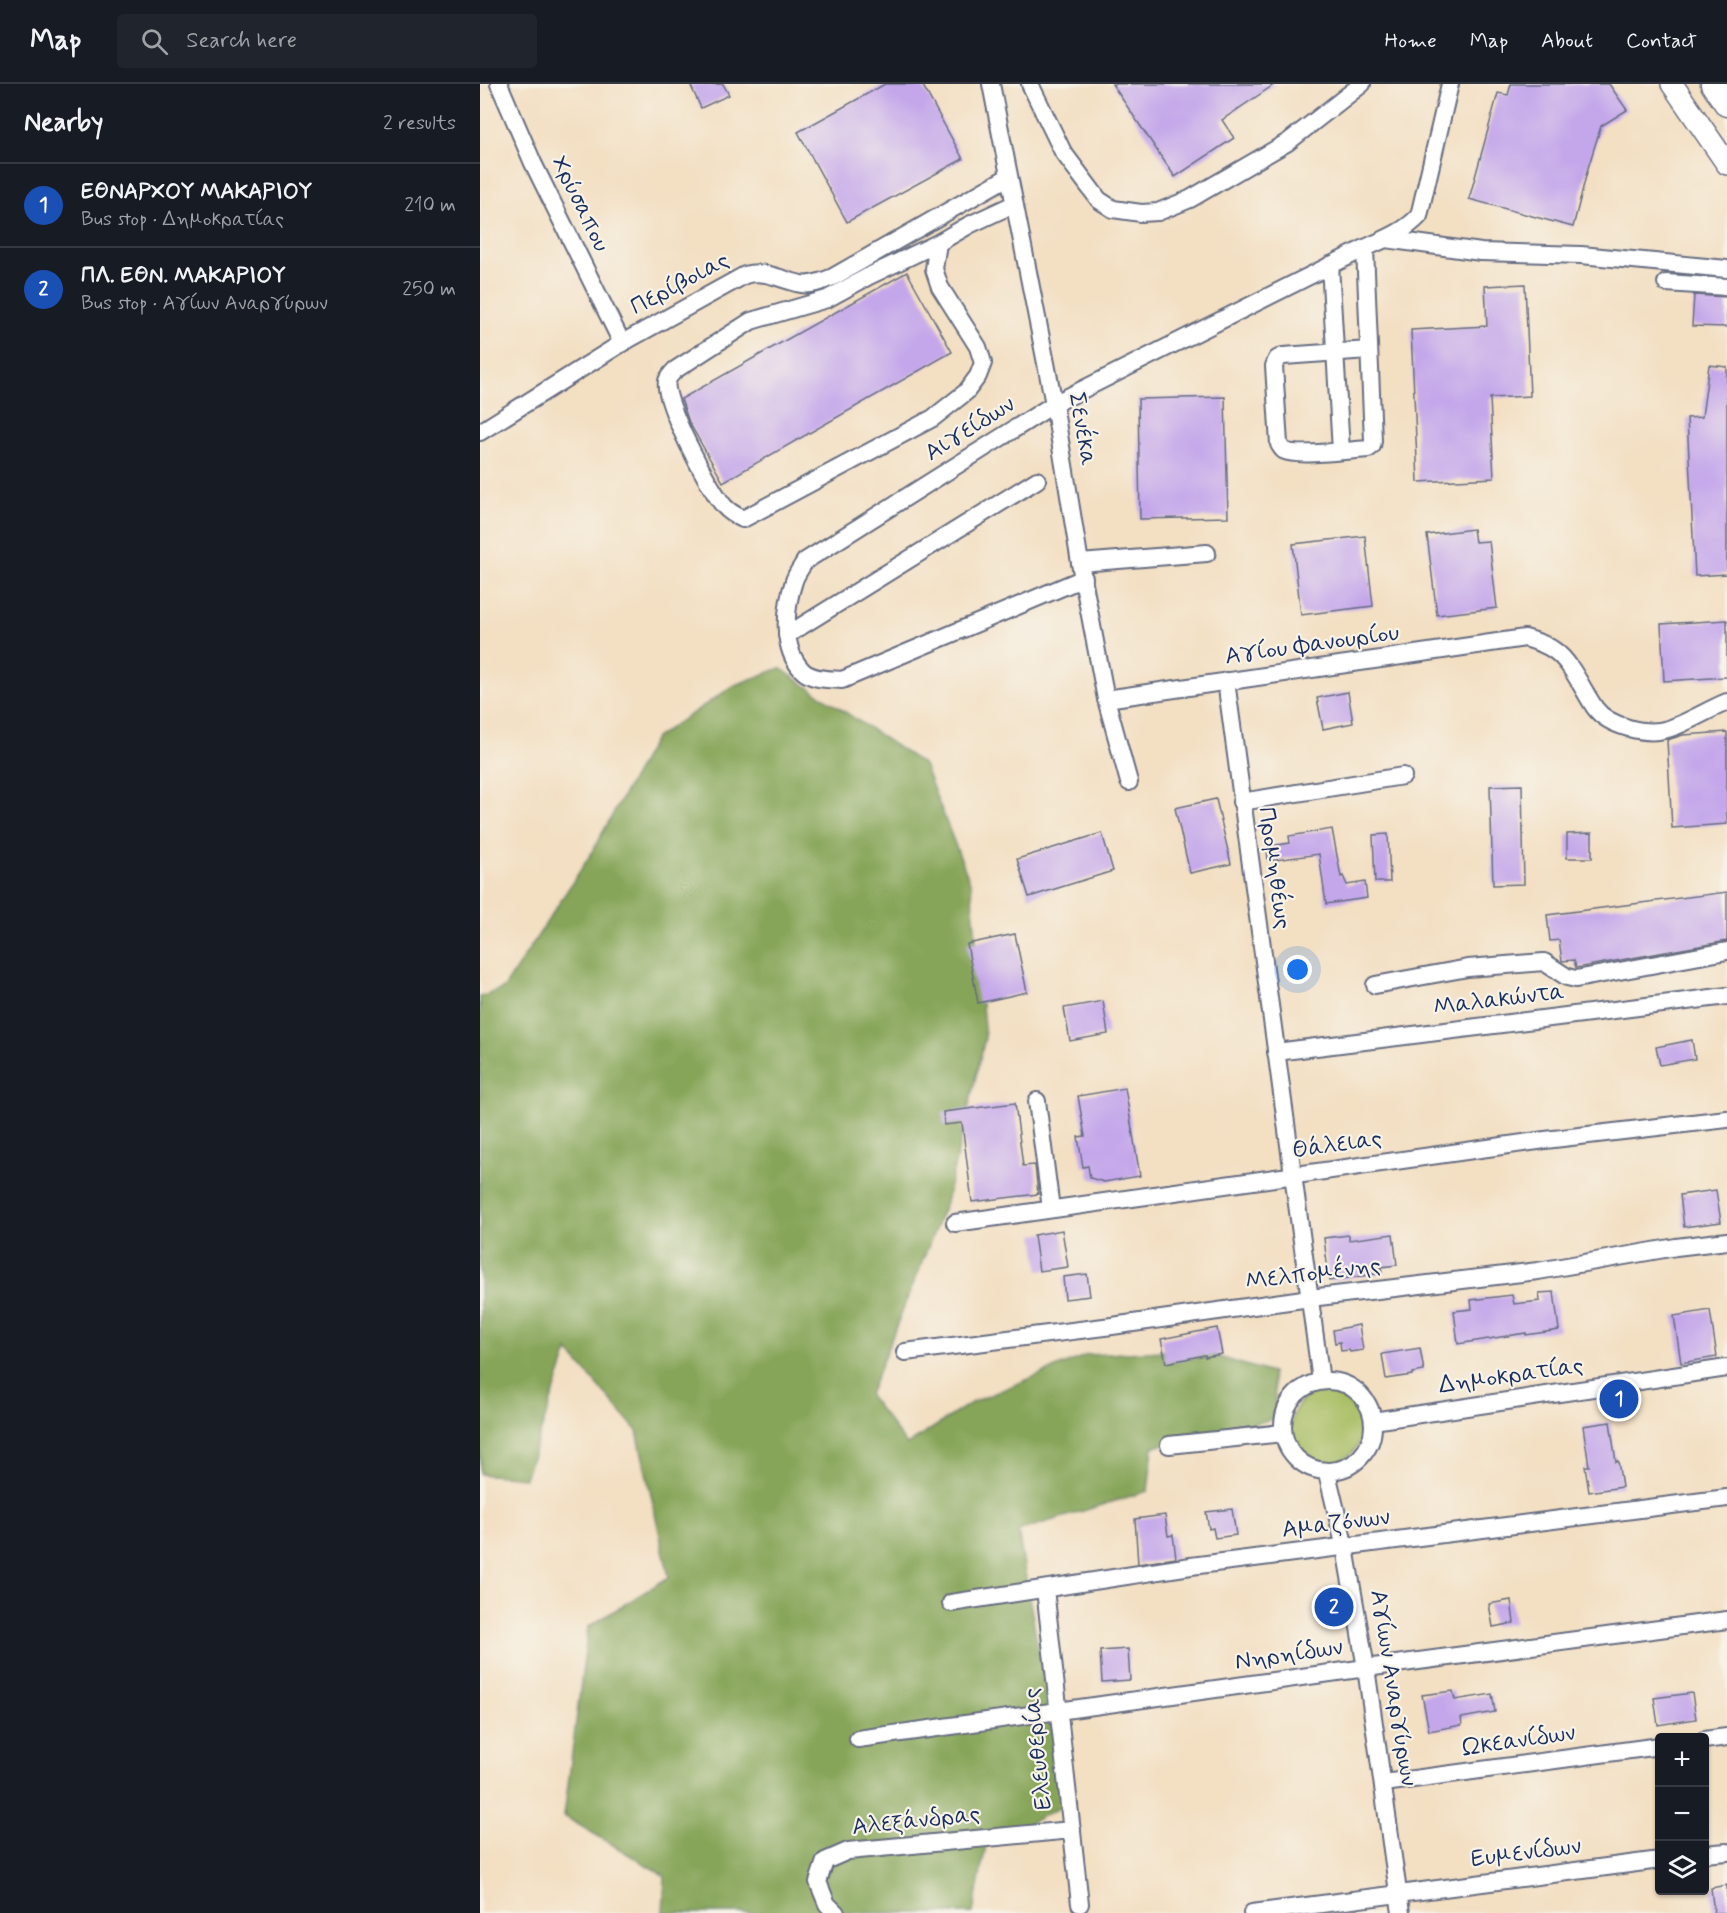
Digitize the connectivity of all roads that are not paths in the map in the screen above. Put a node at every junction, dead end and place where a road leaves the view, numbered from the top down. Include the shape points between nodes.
1 (499, 84) edge
2 (991, 84) edge
3 (1030, 84) edge
4 (1362, 84) edge
5 (1450, 84) edge
6 (1672, 84) edge
7 (1713, 84) edge
8 (1727, 104) edge
9 (1727, 164) edge
10 (1008, 177) junction
11 (1014, 204) junction
12 (1385, 239) junction
13 (938, 243) junction
14 (1365, 248) junction
15 (1330, 265) junction
16 (1727, 269) edge
17 (1666, 283) dead end
18 (1727, 287) edge
19 (622, 343) junction
20 (1369, 350) junction
21 (1335, 352) junction
22 (1054, 404) junction
23 (480, 432) edge
24 (1341, 451) junction
25 (1037, 480) dead end
26 (1207, 553) dead end
27 (1082, 571) junction
28 (787, 635) junction
29 (1226, 681) junction
30 (1106, 699) junction
31 (1727, 702) edge
32 (1403, 776) dead end
33 (1129, 782) dead end
34 (1241, 802) junction
35 (1727, 951) edge
36 (1375, 985) dead end
37 (1727, 996) edge
38 (1276, 1052) junction
39 (1037, 1101) dead end
40 (1727, 1119) edge
41 (1293, 1176) junction
42 (1051, 1209) junction
43 (955, 1223) dead end
44 (1727, 1241) edge
45 (1310, 1298) junction
46 (905, 1352) dead end
47 (1727, 1368) edge
48 (1321, 1381) junction
49 (1373, 1421) junction
50 (1283, 1433) junction
51 (1169, 1445) dead end
52 (1327, 1473) junction
53 (1727, 1498) edge
54 (1346, 1548) junction
55 (1045, 1589) junction
56 (951, 1603) dead end
57 (1727, 1620) edge
58 (1366, 1668) junction
59 (1058, 1712) junction
60 (1727, 1737) edge
61 (858, 1739) dead end
62 (1709, 1739) edge
63 (1655, 1747) edge
64 (1384, 1783) junction
65 (1072, 1830) junction
66 (1727, 1852) edge
67 (1709, 1854) edge
68 (1655, 1861) edge
69 (1399, 1893) junction
70 (1080, 1904) dead end
71 (836, 1913) edge
72 (1252, 1913) edge
73 (1401, 1913) edge

1 - 19 street, Χρύσαπου via 533,163
2 - 10 street, Σενέκα
3 - 4 street via 1063,152 1099,200 1113,209 1141,213 1158,212 1190,199 1268,154
5 - 12 street, Αιγείδων via 1419,216 1403,231
6 - 9 main road
7 - 8 highway
10 - 11 street, Σενέκα
10 - 19 street, Περίβοιας via 833,277 802,284 766,273 745,275
11 - 13 street
11 - 22 street, Σενέκα
12 - 14 street, Αιγείδων
12 - 16 street via 1481,252 1581,255
13 - 13 street via 934,268 940,287 978,347 983,363 966,392 933,418 743,519 731,513 705,478 668,400 667,382 675,370 751,321 827,299
14 - 15 street, Αιγείδων
14 - 20 street
15 - 21 street
15 - 22 street, Αιγείδων
17 - 18 street
19 - 23 street, Περίβοιας
20 - 21 street
20 - 24 street via 1372,446
21 - 24 street
21 - 24 street via 1283,356 1274,366 1282,450
22 - 27 street, Σενέκα
22 - 28 street, Αιγείδων via 805,561 794,579
25 - 28 street
26 - 27 street
27 - 28 street, Αιγείδων via 842,680 803,672 790,650
27 - 30 street, Σενέκα
29 - 30 street, Αγίου Φανουρίου
29 - 31 street, Αγίου Φανουρίου via 1525,638 1557,652 1597,710 1628,729 1667,729
29 - 34 street, Προμηθέως
30 - 33 street, Σενέκα
32 - 34 street
34 - 38 street, Προμηθέως
35 - 36 street via 1576,979 1544,962 1468,968
37 - 38 street, Μαλακώντα
38 - 41 street, Προμηθέως
39 - 42 street
40 - 41 street, Θάλειας
41 - 42 street, Θάλειας
41 - 45 street, Προμηθέως
42 - 43 street, Θάλειας
44 - 45 street, Μελπομένης via 1539,1270
45 - 46 street, Μελπομένης
45 - 48 street, Προμηθέως
47 - 49 street, Δημοκρατίας
48 - 49 street via 1350,1386 1366,1402
48 - 50 street via 1307,1386 1286,1407
49 - 52 street via 1366,1452 1356,1463
50 - 51 street
50 - 52 street via 1288,1450 1298,1461
52 - 54 street, Αγίων Αναργύρων
53 - 54 street, Αμαζόνων
54 - 55 street, Αμαζόνων via 1191,1566
54 - 58 street, Αγίων Αναργύρων
55 - 56 street, Αμαζόνων
55 - 59 street, Ελευθερίας
57 - 58 street, Νηρηίδων
58 - 59 street, Νηρηίδων
58 - 64 street, Αγίων Αναργύρων
59 - 61 street, Νηρηίδων
59 - 65 street, Ελευθερίας
60 - 62 street
63 - 64 street, Ωκεανίδων
64 - 69 street, Αγίων Αναργύρων
65 - 70 street, Ελευθερίας
65 - 71 street, Αλεξάνδρας via 848,1851 825,1861 818,1882 826,1904
66 - 67 street
68 - 69 street, Ευμενίδων
69 - 72 street, Ευμενίδων
69 - 73 street, Αγίων Αναργύρων

